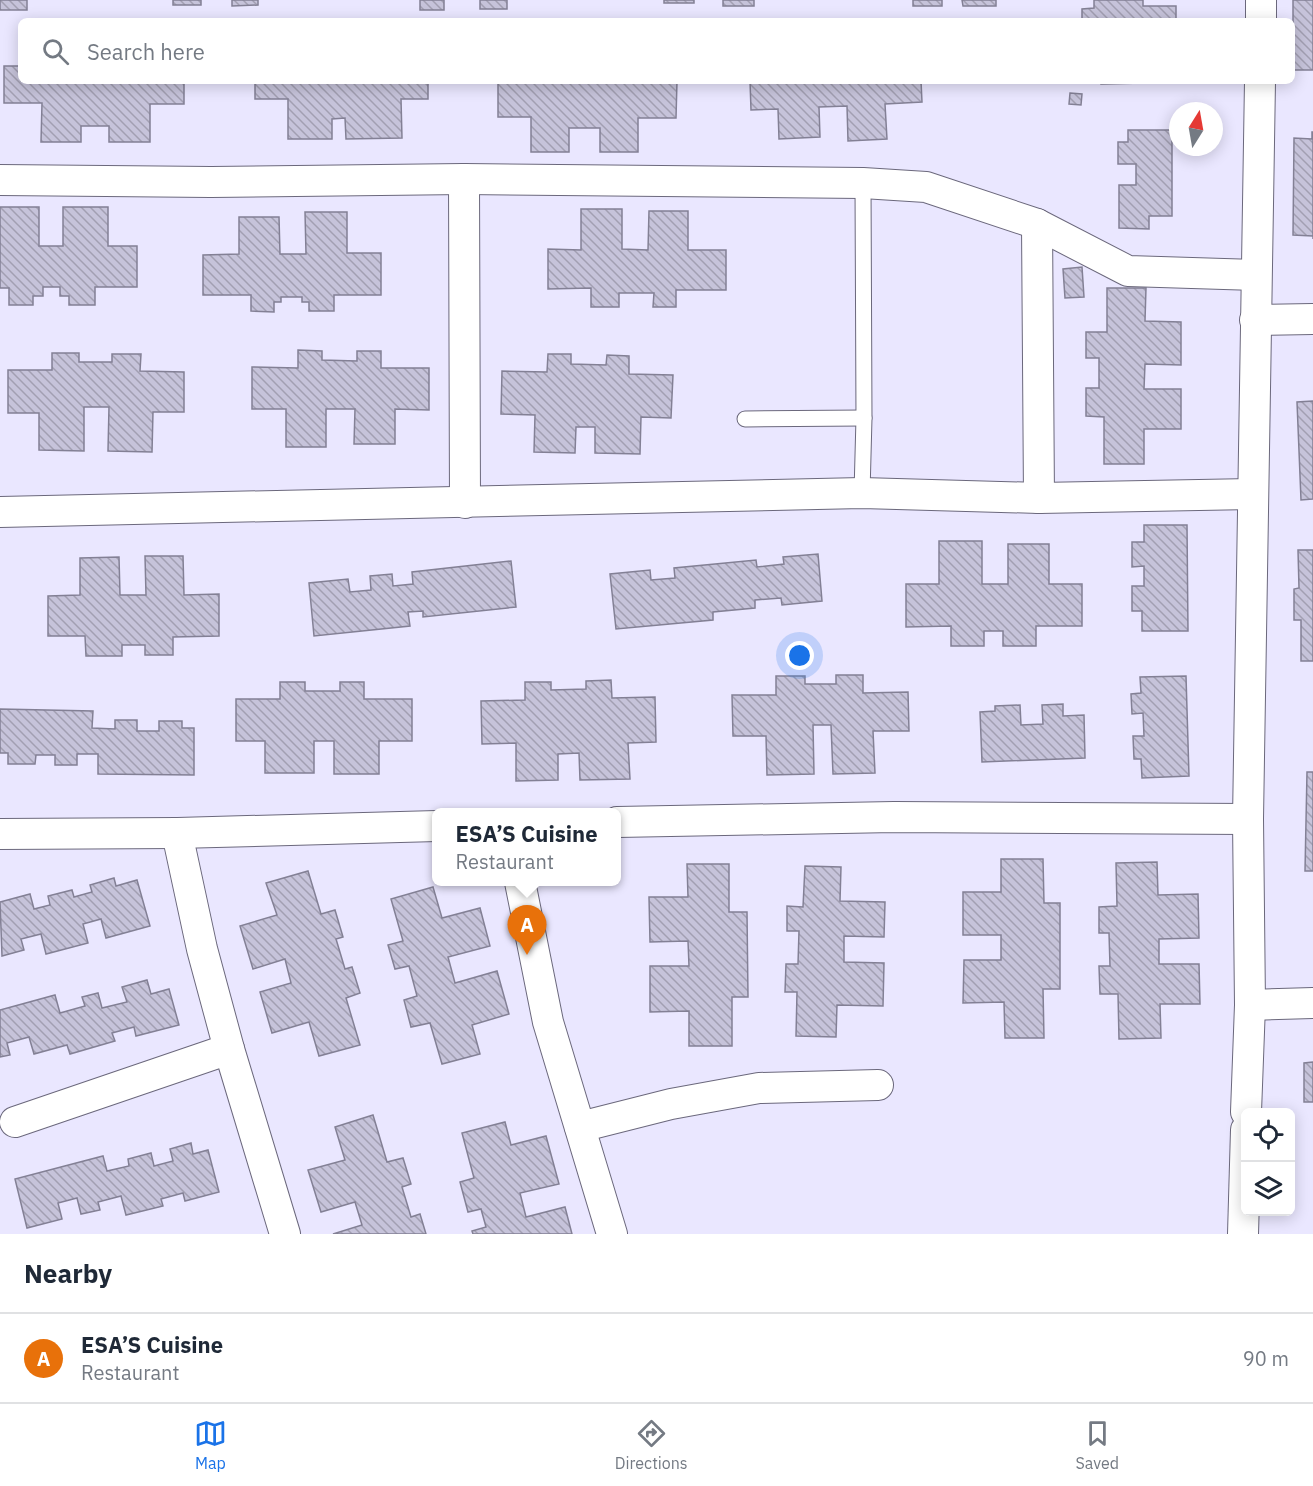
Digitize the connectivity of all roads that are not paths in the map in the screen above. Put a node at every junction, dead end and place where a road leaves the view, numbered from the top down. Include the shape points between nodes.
1 (1261, 0) edge
2 (1261, 18) edge
3 (1260, 84) edge
4 (464, 179) junction
5 (0, 180) edge
6 (863, 183) junction
7 (1037, 224) junction
8 (1256, 275) junction
9 (1313, 319) edge
10 (1255, 320) junction
11 (864, 417) junction
12 (745, 419) dead end
13 (862, 493) junction
14 (1252, 494) junction
15 (1039, 498) junction
16 (465, 503) junction
17 (0, 512) edge
18 (1248, 819) junction
19 (621, 822) edge
20 (432, 826) edge
21 (177, 833) junction
22 (0, 834) edge
23 (521, 886) edge
24 (1313, 1003) edge
25 (1250, 1005) junction
26 (229, 1049) junction
27 (878, 1085) dead end
28 (1246, 1108) edge
29 (15, 1122) dead end
30 (580, 1127) junction
31 (1244, 1162) edge
32 (285, 1234) edge
33 (612, 1234) edge
34 (1243, 1234) edge

1 - 2 street
3 - 8 street
4 - 5 street
4 - 6 street
4 - 16 street
6 - 7 street via 926,187
6 - 11 lane
7 - 8 street via 1128,271
7 - 15 street
8 - 10 street
9 - 10 street
10 - 14 street
11 - 12 lane
11 - 13 lane
13 - 15 street
13 - 16 street
14 - 15 street
14 - 18 street
16 - 17 street
18 - 19 street via 894,817
18 - 25 street
20 - 21 street
21 - 22 street
21 - 26 street
23 - 30 street via 548,1022
24 - 25 street
25 - 28 street
26 - 29 street
26 - 32 street
27 - 30 street via 759,1088 671,1104
30 - 33 street
31 - 34 street

